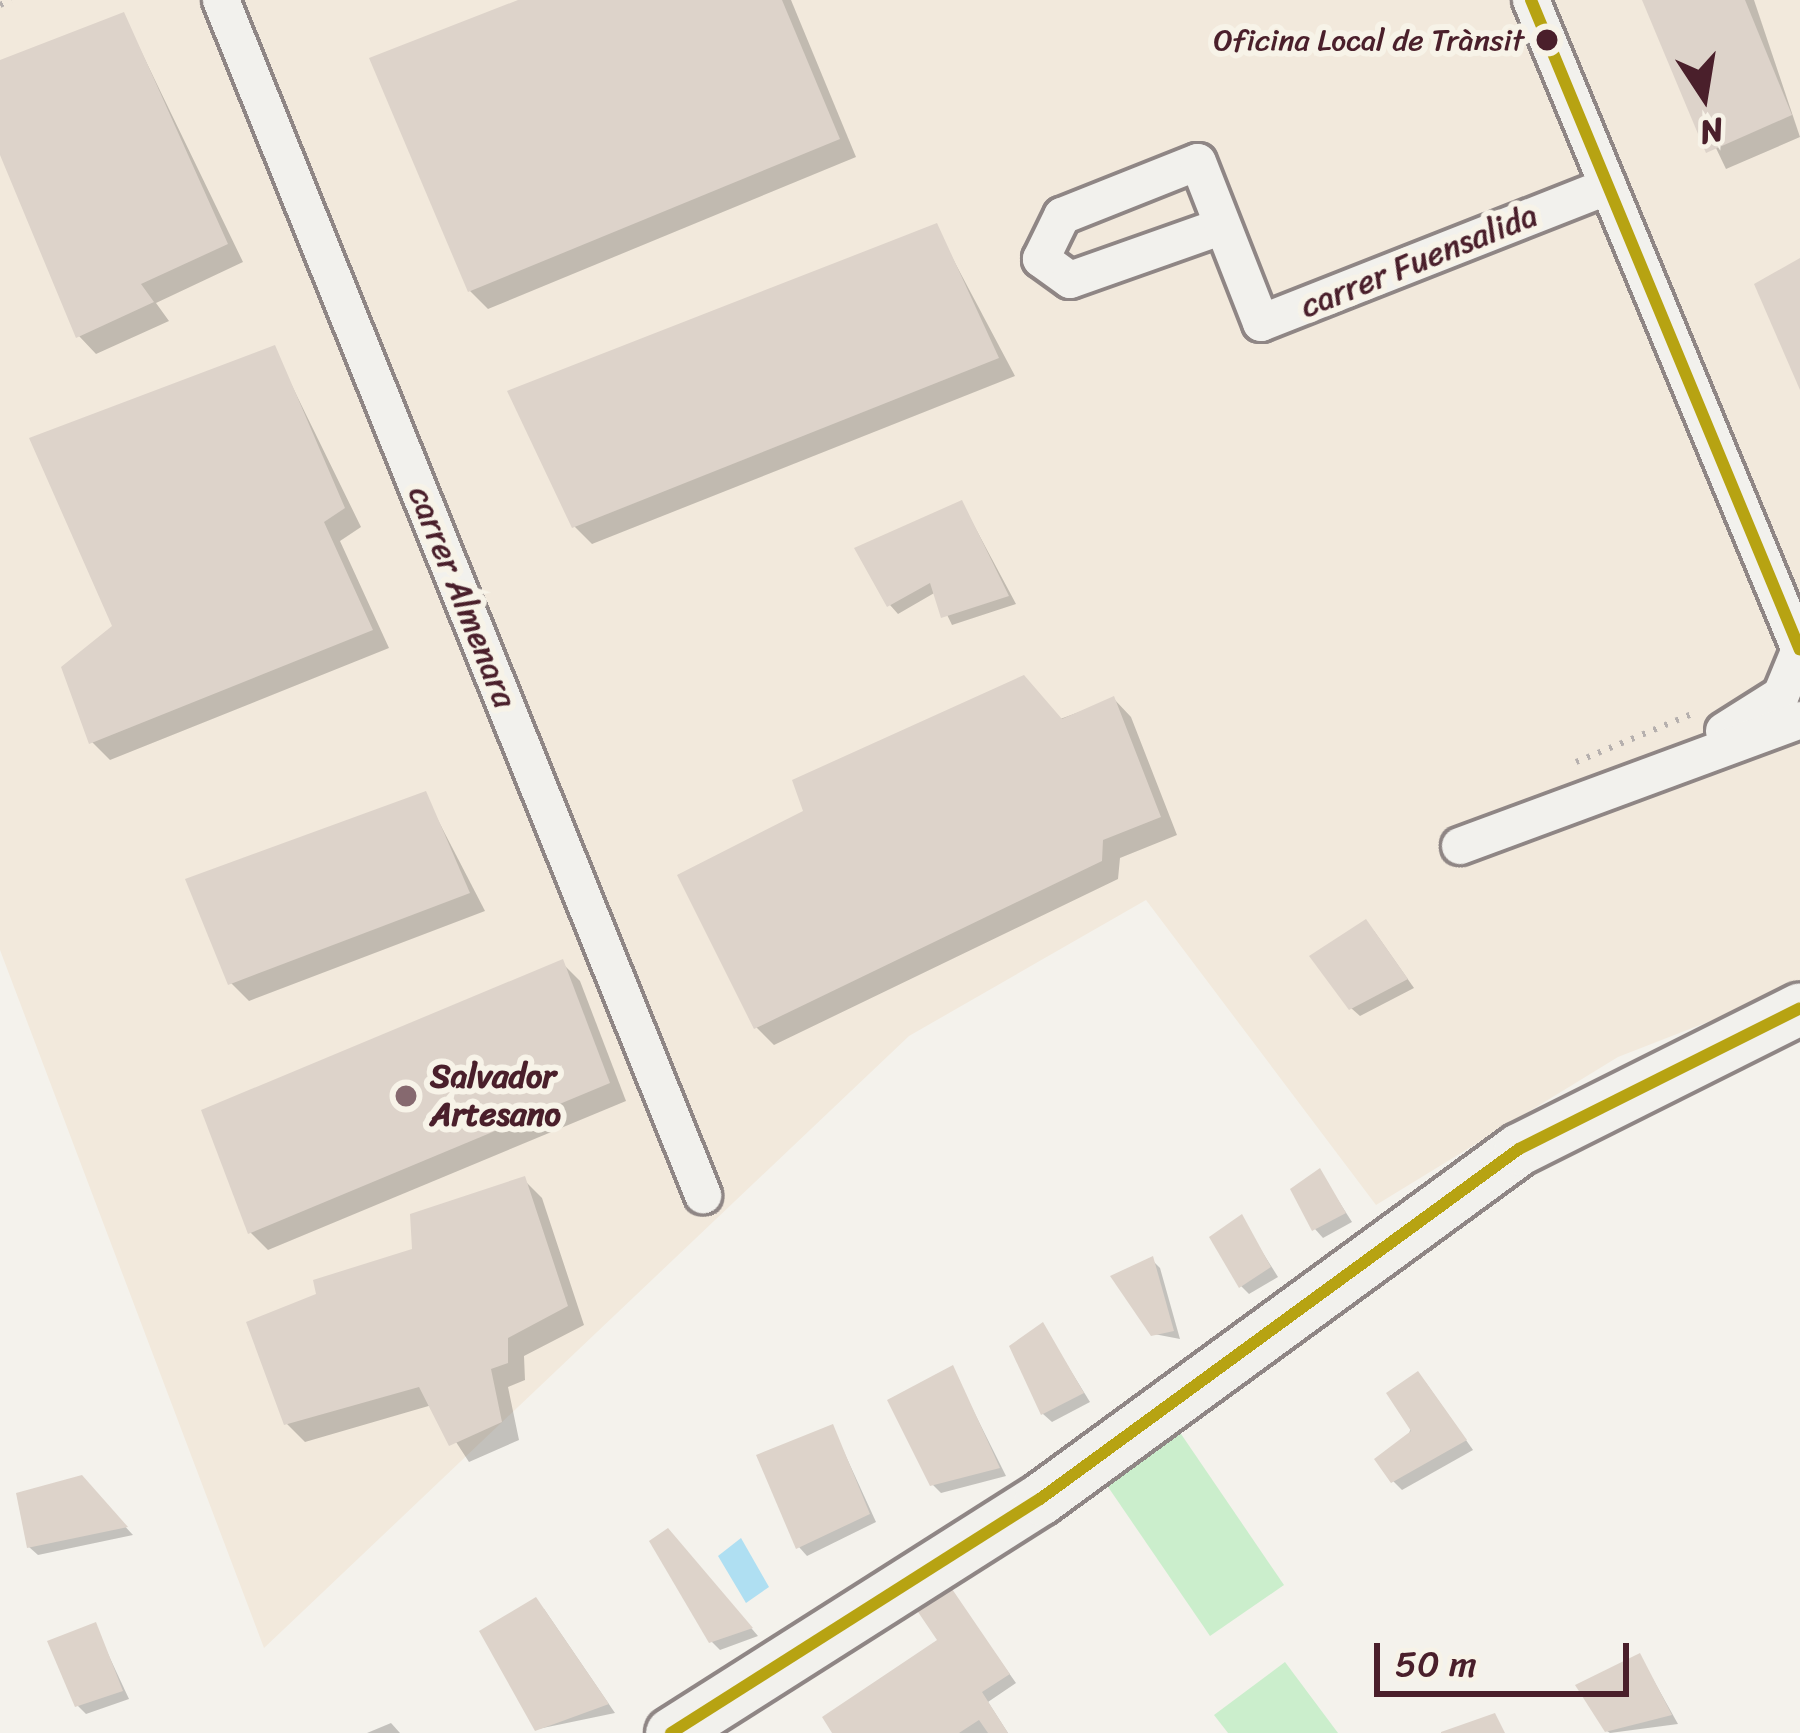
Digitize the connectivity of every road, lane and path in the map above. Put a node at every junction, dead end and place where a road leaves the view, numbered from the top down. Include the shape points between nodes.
1 (11, 0) edge
2 (221, 0) edge
3 (1531, 0) edge
4 (0, 4) edge
5 (1608, 186) junction
6 (1220, 227) junction
7 (1800, 649) edge
8 (1708, 707) dead end
9 (1800, 720) edge
10 (1693, 753) junction
11 (1555, 771) dead end
12 (1460, 845) dead end
13 (1800, 1008) edge
14 (703, 1195) dead end
15 (671, 1733) edge

1 - 4 path
2 - 14 street, carrer Almenara
3 - 5 street
5 - 6 street, carrer Fuensalida via 1262,323
5 - 7 street
6 - 6 street, carrer Fuensalida via 1070,280 1042,259 1062,217 1198,162
7 - 10 street via 1781,695
8 - 11 path
9 - 10 street
10 - 12 street
13 - 15 street via 1519,1149 1040,1499

